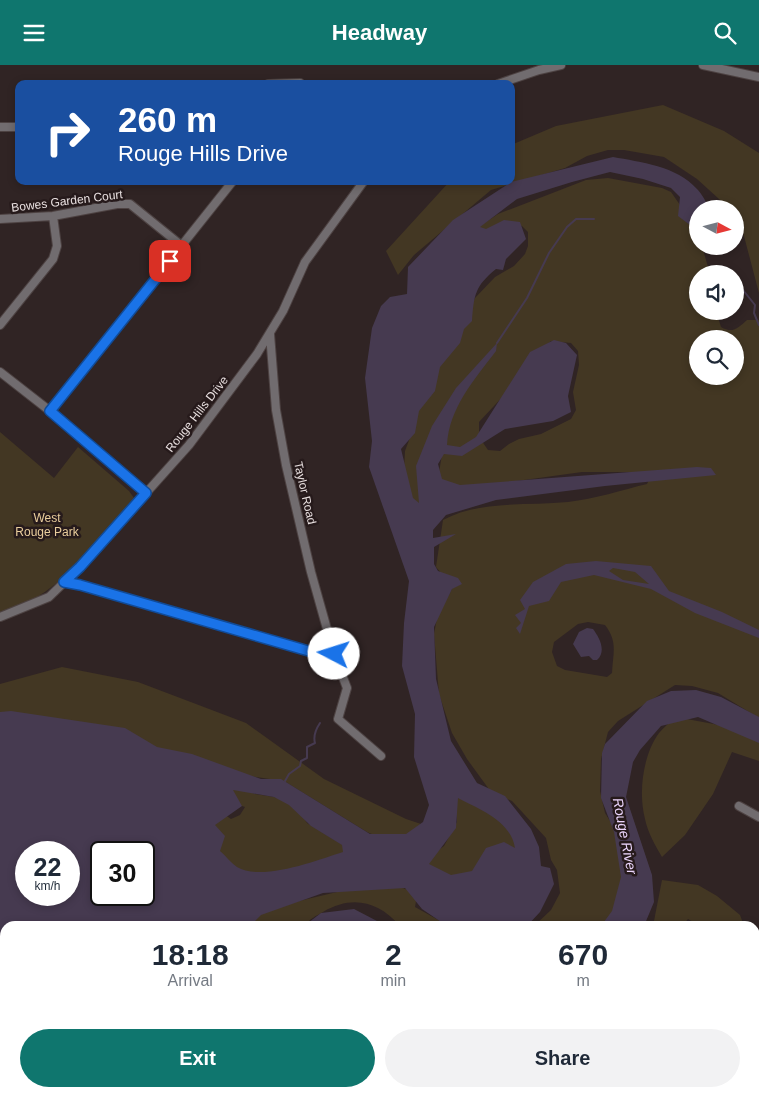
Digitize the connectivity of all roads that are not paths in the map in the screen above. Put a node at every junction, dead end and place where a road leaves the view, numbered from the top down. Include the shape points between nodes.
1 (561, 65) edge
2 (703, 65) edge
3 (759, 77) edge
4 (510, 80) edge
5 (0, 127) edge
6 (15, 127) edge
7 (230, 185) edge
8 (361, 185) edge
9 (53, 216) junction
10 (0, 219) edge
11 (182, 246) junction
12 (0, 325) edge
13 (270, 334) junction
14 (0, 373) edge
15 (50, 411) junction
16 (146, 493) junction
17 (64, 582) junction
18 (0, 617) edge
19 (334, 654) junction
20 (381, 756) dead end
21 (739, 806) dead end
22 (759, 817) edge

1 - 4 street
2 - 3 street
5 - 6 street
7 - 11 street
8 - 13 street, Rouge Hills Drive via 305,262
9 - 10 street, Bowes Garden Court
9 - 11 street, Bowes Garden Court via 130,205
9 - 12 street via 57,246 53,259
11 - 15 street
13 - 16 street, Rouge Hills Drive via 189,445
13 - 19 street, Taylor Road via 276,410 286,465
14 - 15 street
15 - 16 street
16 - 17 street, Rouge Hills Drive
17 - 18 street, Rouge Hills Drive via 49,597
17 - 19 street via 312,652
19 - 20 street, Taylor Road via 347,688 338,719
21 - 22 street

